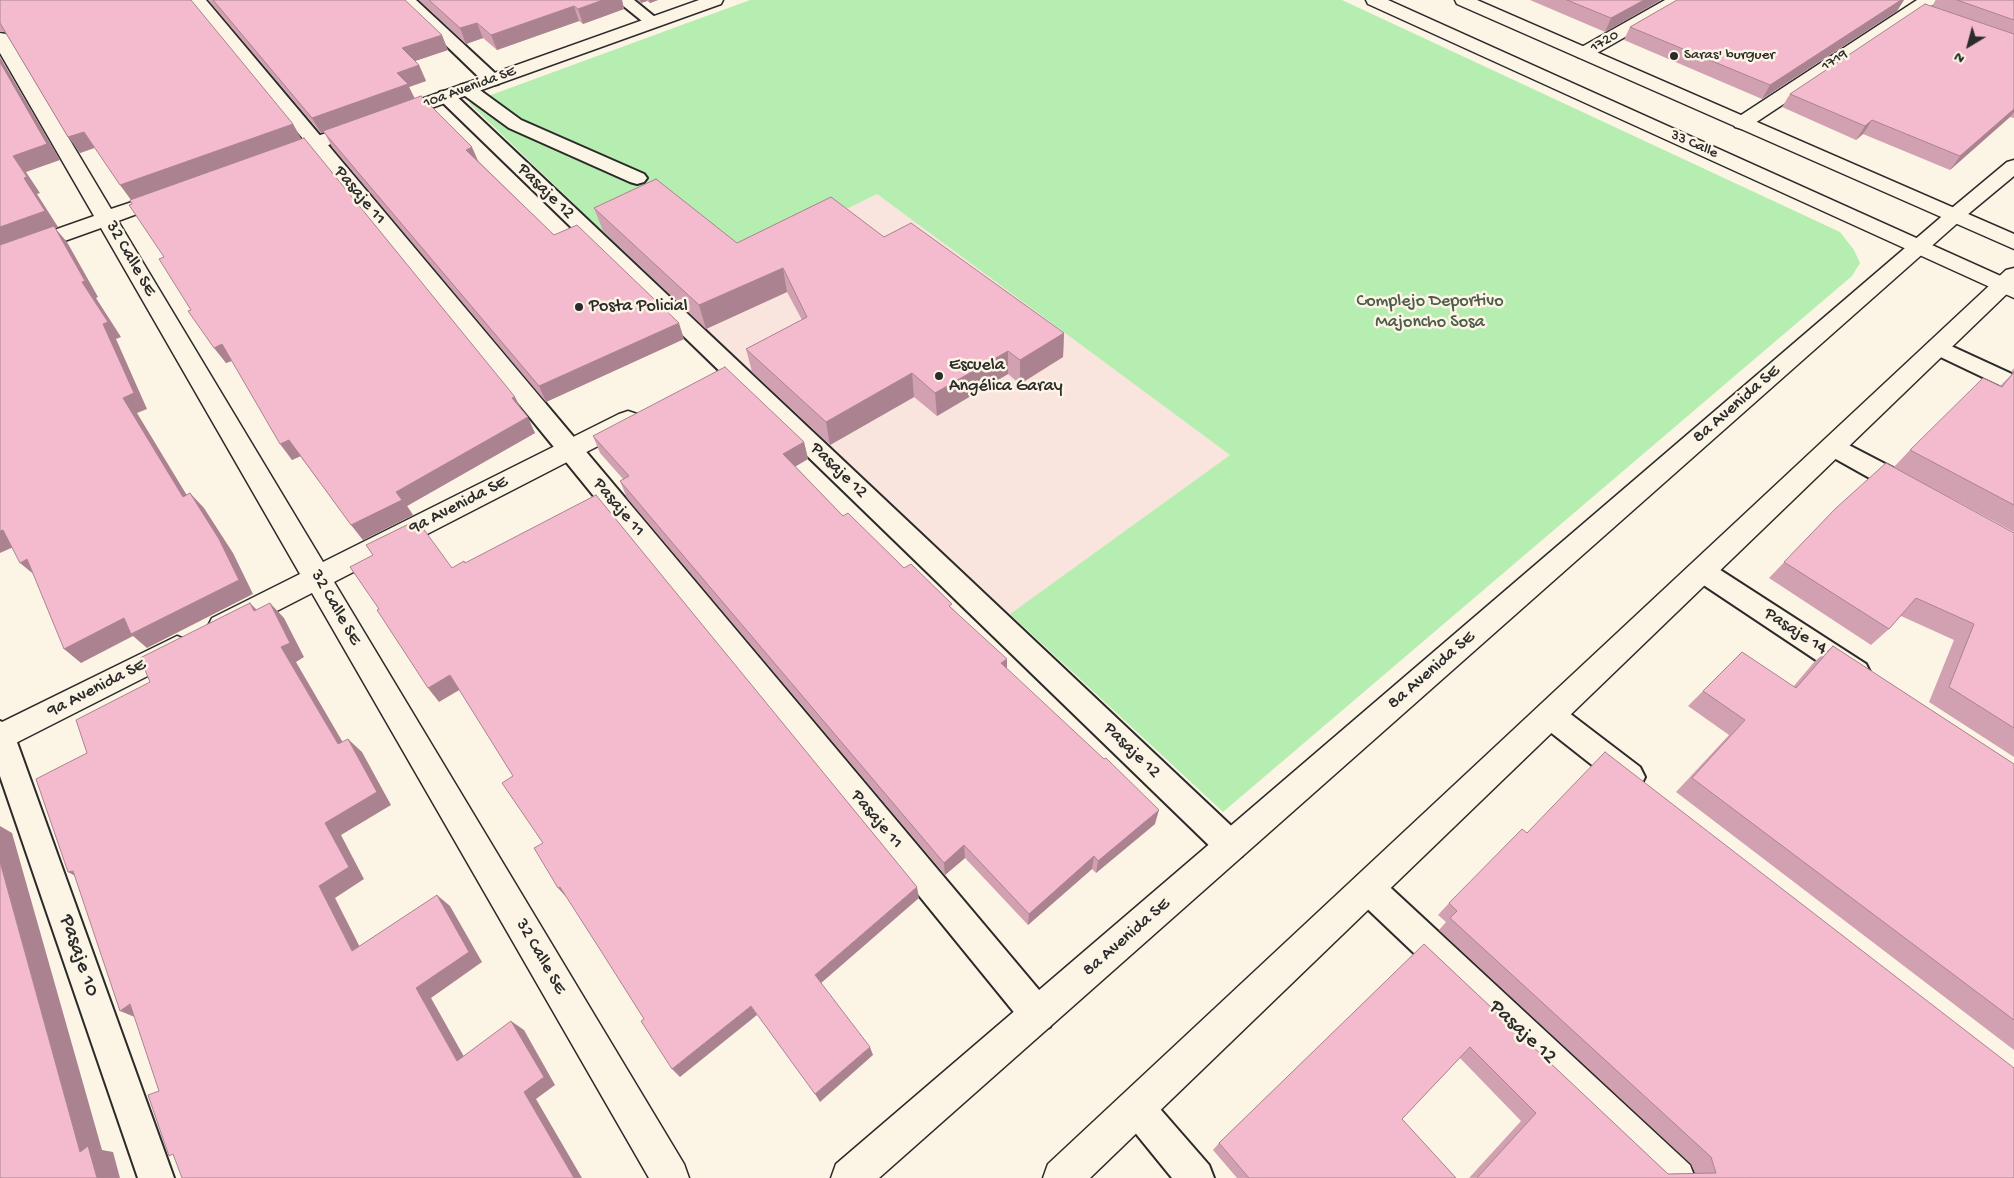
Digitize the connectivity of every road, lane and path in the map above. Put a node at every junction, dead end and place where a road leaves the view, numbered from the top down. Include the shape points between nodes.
1 (198, 0) edge
2 (407, 0) edge
3 (624, 0) edge
4 (715, 0) edge
5 (1374, 0) edge
6 (1463, 0) edge
7 (1677, 0) edge
8 (1918, 7) edge
9 (653, 22) junction
10 (0, 38) edge
11 (1584, 53) junction
12 (492, 80) junction
13 (456, 93) junction
14 (1742, 123) junction
15 (316, 143) junction
16 (261, 163) edge
17 (2014, 166) edge
18 (637, 178) dead end
19 (188, 189) edge
20 (1954, 216) junction
21 (106, 218) junction
22 (2014, 242) edge
23 (1918, 247) junction
24 (0, 257) edge
25 (2010, 284) edge
26 (1938, 347) junction
27 (730, 368) junction
28 (703, 382) edge
29 (2014, 384) edge
30 (650, 409) edge
31 (1833, 447) junction
32 (570, 450) junction
33 (1932, 500) edge
34 (1702, 571) junction
35 (317, 578) junction
36 (1874, 684) edge
37 (1550, 715) junction
38 (0, 736) edge
39 (1652, 794) edge
40 (1231, 846) junction
41 (1368, 888) junction
42 (1038, 1015) junction
43 (1136, 1107) junction
44 (156, 1178) edge
45 (670, 1178) edge
46 (850, 1178) edge
47 (1062, 1178) edge
48 (1196, 1178) edge
49 (1677, 1178) edge

1 - 15 lane, Pasaje 11
2 - 12 lane
3 - 9 lane
4 - 9 street, 10a Avenida SE
5 - 23 street, 33 Calle
6 - 11 street
7 - 11 street, 1720
8 - 14 street, 1719
9 - 12 street, 10a Avenida SE
10 - 21 street, 32 Calle SE
11 - 14 street
12 - 13 street, 10a Avenida SE
13 - 15 street, 10a Avenida SE
13 - 18 lane via 515,124
13 - 27 lane, Pasaje 12
14 - 20 street
15 - 16 street, 10a Avenida SE
15 - 32 lane, Pasaje 11
17 - 20 street, 8a Avenida SE
19 - 21 street
20 - 22 street
20 - 23 street, 8a Avenida SE
21 - 24 street
21 - 35 street, 32 Calle SE
23 - 25 street, 33 Calle
23 - 40 street, 8a Avenida SE
25 - 26 street
26 - 29 lane
26 - 31 street
27 - 28 street
27 - 40 lane, Pasaje 12
30 - 32 street, 9a Avenida SE
31 - 33 lane
31 - 34 street
32 - 35 street, 9a Avenida SE
32 - 42 lane, Pasaje 11
34 - 36 lane, Pasaje 14
34 - 37 street
35 - 38 street, 9a Avenida SE
35 - 45 street, 32 Calle SE
37 - 39 lane
37 - 41 street
38 - 44 lane, Pasaje 10
40 - 42 street, 8a Avenida SE
41 - 43 street
41 - 49 lane, Pasaje 12
42 - 46 street, 8a Avenida SE
43 - 47 street
43 - 48 lane

